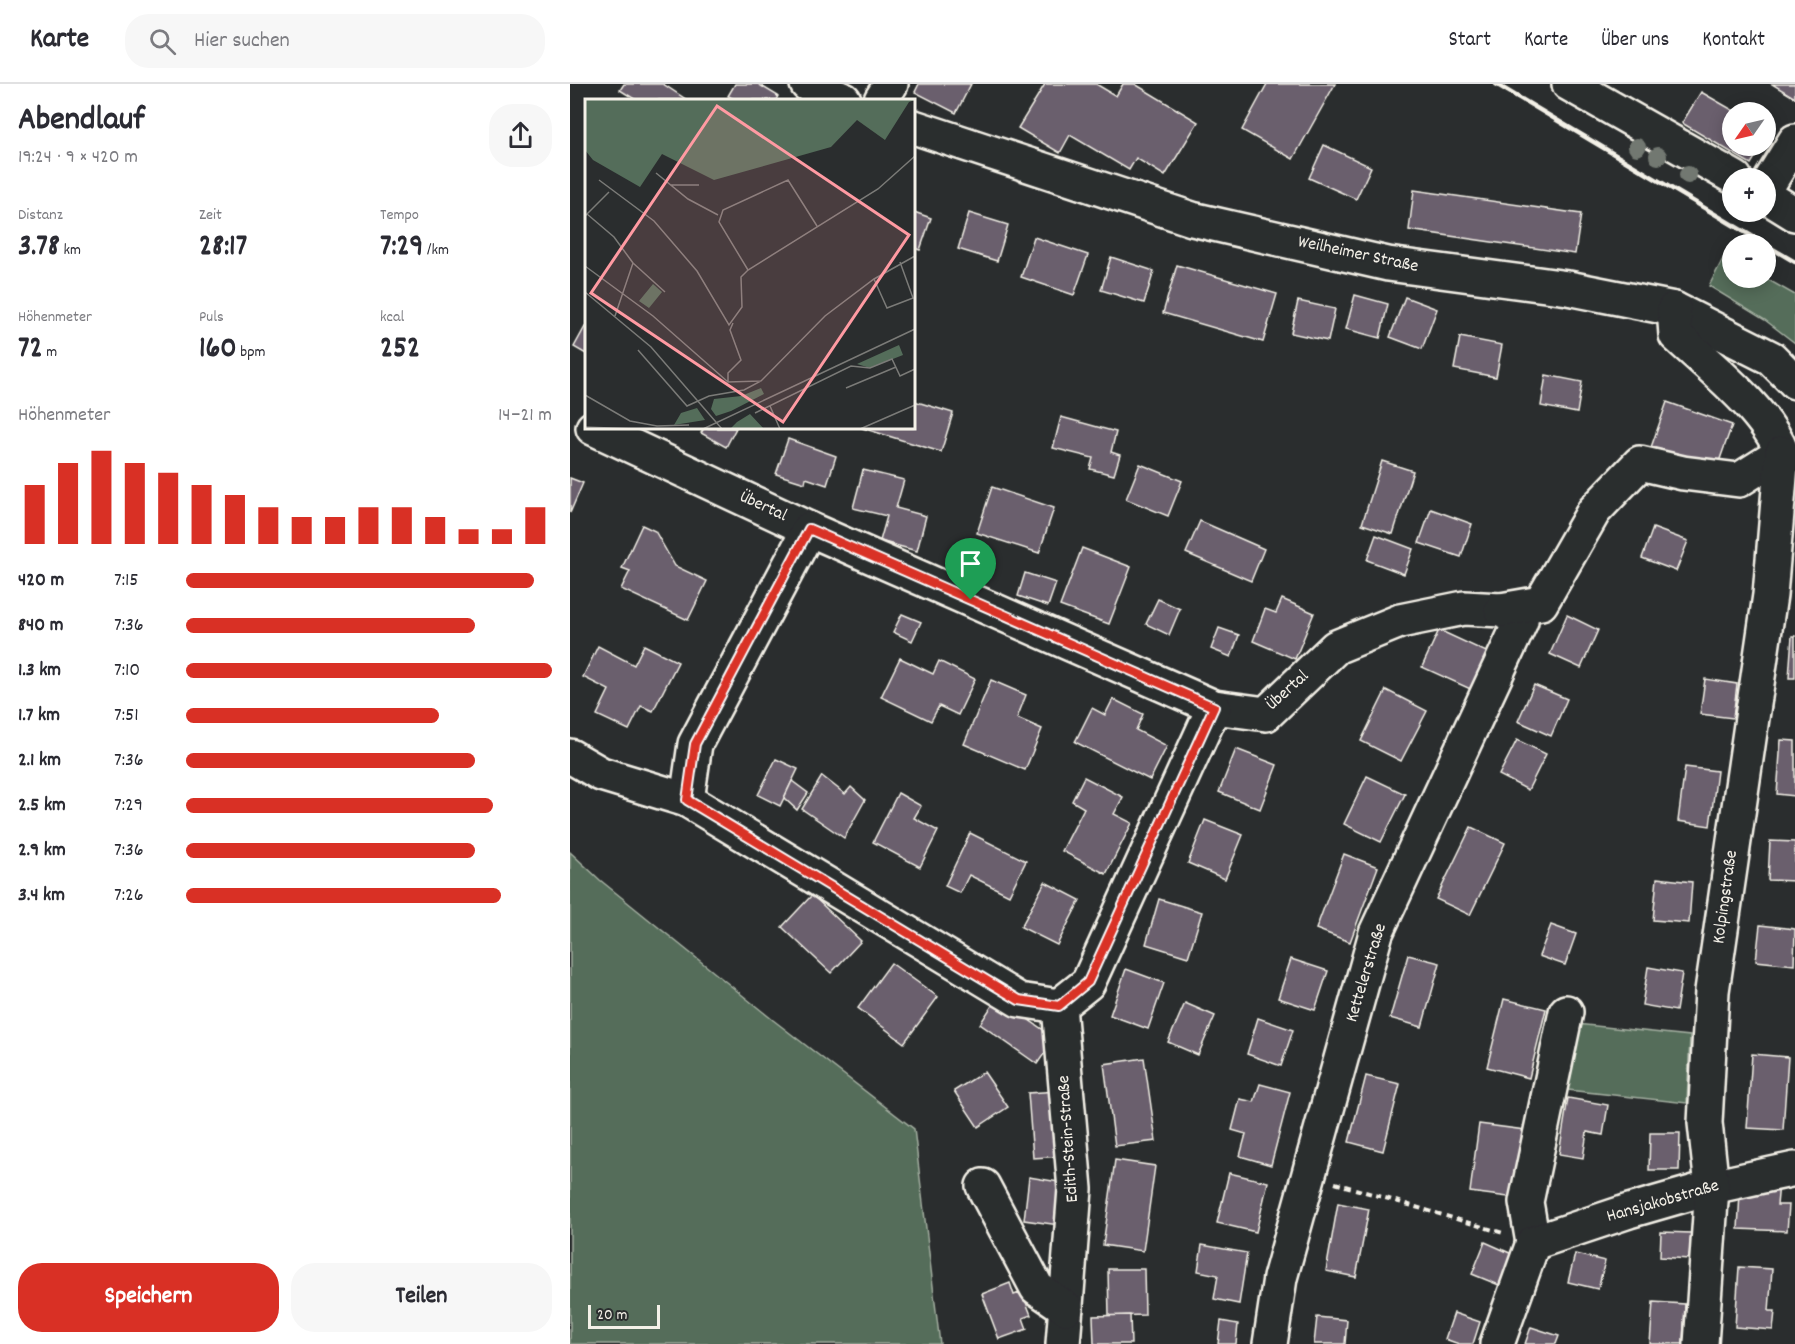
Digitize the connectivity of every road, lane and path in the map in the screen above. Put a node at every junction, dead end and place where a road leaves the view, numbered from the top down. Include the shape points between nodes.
1 (807, 84) edge
2 (891, 84) edge
3 (1569, 84) edge
4 (842, 99) edge
5 (882, 99) edge
6 (915, 127) edge
7 (1795, 141) edge
8 (1722, 171) edge
9 (1776, 172) edge
10 (1776, 202) edge
11 (1795, 214) edge
12 (1674, 309) junction
13 (1795, 382) edge
14 (570, 417) edge
15 (585, 424) edge
16 (595, 429) edge
17 (1782, 453) junction
18 (809, 529) junction
19 (1511, 616) junction
20 (1214, 707) junction
21 (570, 756) edge
22 (687, 800) junction
23 (1059, 1006) junction
24 (1566, 1012) dead end
25 (1795, 1169) edge
26 (1308, 1176) junction
27 (982, 1186) dead end
28 (1712, 1187) junction
29 (1533, 1243) junction
30 (1066, 1308) junction
31 (1063, 1344) edge
32 (1270, 1344) edge
33 (1497, 1344) edge
34 (1701, 1344) edge

1 - 4 street
2 - 5 street
3 - 8 street
6 - 12 street, Weilheimer Straße via 1192,219 1388,264 1568,288
7 - 9 street
10 - 11 street
12 - 13 street, Weilheimer Straße via 1771,358
12 - 17 street via 1676,335 1759,414
14 - 15 street
16 - 18 street, Übertal
17 - 19 street via 1739,480 1640,464 1594,511 1541,603
17 - 28 street, Kolpingstraße via 1770,595 1712,991 1705,1122
18 - 20 street, Übertal
18 - 22 street via 695,744
19 - 20 street, Übertal via 1464,608 1400,621 1336,646 1266,714
19 - 26 street, Kettelerstraße via 1377,933
20 - 23 street via 1088,982
21 - 22 street via 601,774
22 - 23 street via 1019,1000
23 - 30 street, Edith-Stein-Straße via 1076,1189
24 - 29 street via 1526,1202
25 - 28 street, Hansjakobstraße
26 - 29 path
26 - 32 street, Kettelerstraße via 1280,1278
27 - 30 street via 1037,1288
28 - 29 street, Hansjakobstraße
28 - 34 street, Kolpingstraße
29 - 33 street
30 - 31 street, Edith-Stein-Straße

